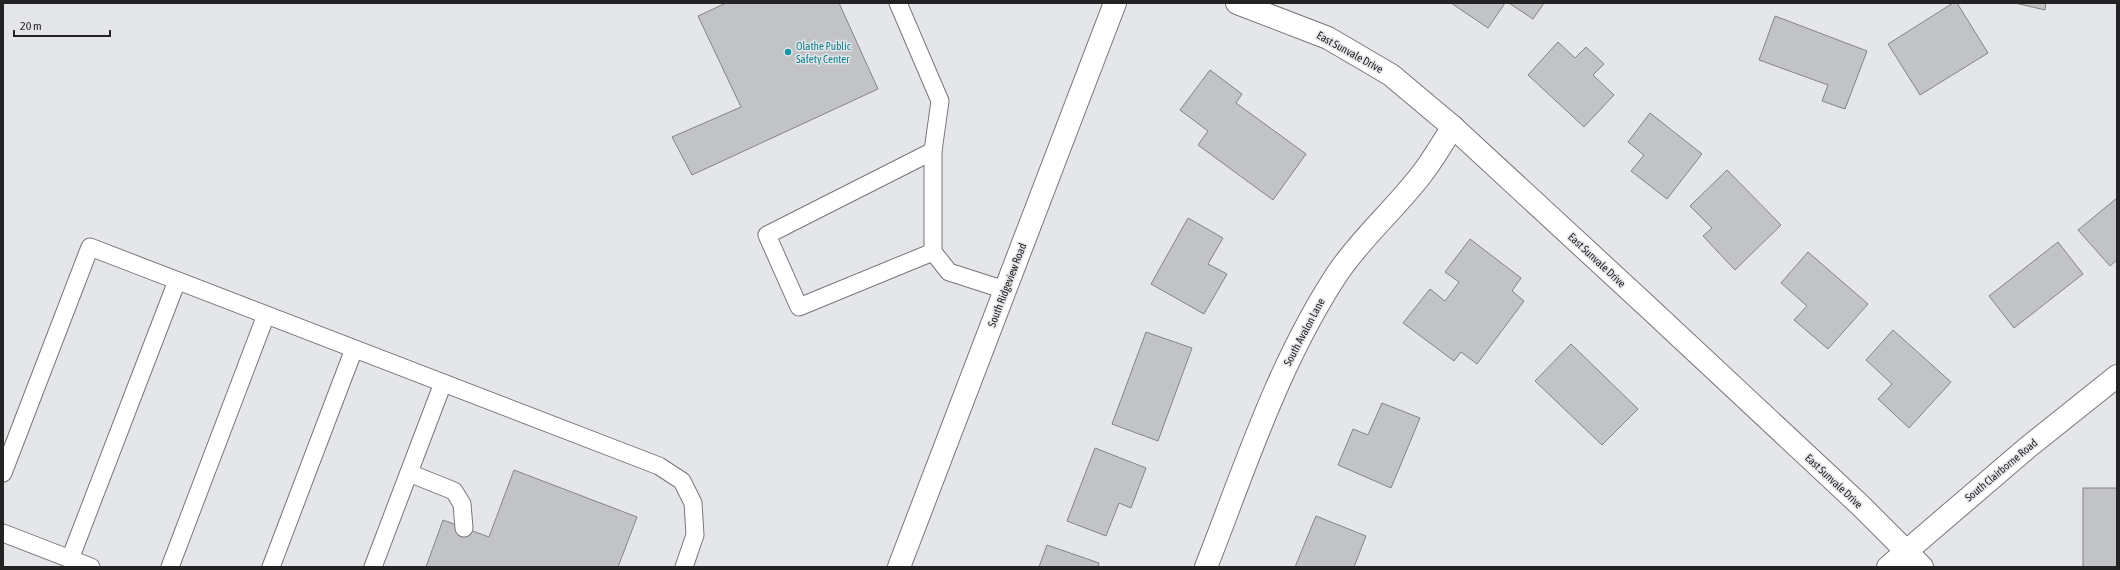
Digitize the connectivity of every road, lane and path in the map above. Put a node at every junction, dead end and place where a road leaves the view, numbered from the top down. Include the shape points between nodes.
1 (898, 3) edge
2 (1115, 3) edge
3 (1237, 3) edge
4 (1452, 127) junction
5 (933, 151) junction
6 (933, 252) junction
7 (177, 281) junction
8 (1005, 290) junction
9 (266, 315) junction
10 (354, 349) junction
11 (2117, 376) edge
12 (443, 383) junction
13 (3, 473) edge
14 (409, 473) junction
15 (464, 528) dead end
16 (3, 533) edge
17 (1906, 551) junction
18 (70, 559) junction
19 (91, 567) edge
20 (170, 567) edge
21 (271, 567) edge
22 (373, 567) edge
23 (684, 567) edge
24 (898, 567) edge
25 (1206, 567) edge
26 (1888, 567) edge
27 (1922, 567) edge

1 - 5 lane via 940,101
2 - 8 street, South Ridgeview Road
3 - 4 street, East Sunvale Drive via 1328,38 1391,75
4 - 17 street, East Sunvale Drive via 1672,329
4 - 25 street, South Avalon Lane via 1421,175 1338,273 1306,324 1278,382
5 - 6 lane
5 - 6 lane via 767,235 799,307
6 - 8 lane via 949,272
7 - 9 lane
7 - 13 lane via 90,247
7 - 18 lane
8 - 24 street, South Ridgeview Road
9 - 10 lane
9 - 20 lane
10 - 12 lane
10 - 21 lane
11 - 17 street, South Clairborne Road via 2027,448
12 - 14 lane
12 - 23 lane via 659,466 682,481 693,503 695,535
14 - 15 lane via 454,491 462,504
14 - 22 lane
16 - 18 lane
17 - 26 street, South Clairborne Road
17 - 27 street, East Sunvale Drive
18 - 19 lane

